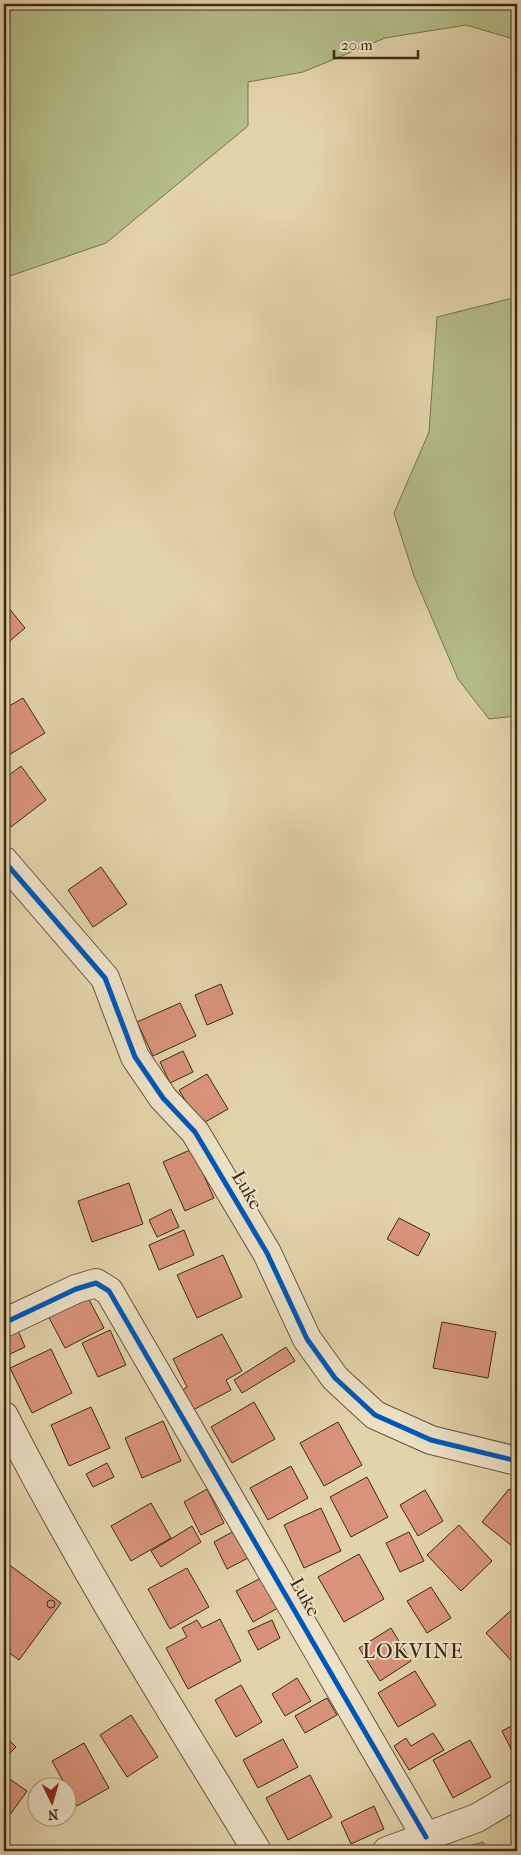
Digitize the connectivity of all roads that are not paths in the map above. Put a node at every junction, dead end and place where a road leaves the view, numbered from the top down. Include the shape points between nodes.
1 (4, 861) edge
2 (4, 1322) edge
3 (4, 1416) edge
4 (517, 1461) edge
5 (517, 1794) edge
6 (426, 1837) junction
7 (257, 1851) edge
8 (387, 1851) edge

1 - 4 street, Luke via 105,978 135,1057 163,1098 195,1132 267,1253 307,1339 335,1378 375,1415 431,1440
2 - 6 street, Luke via 76,1288 96,1283 109,1291
3 - 7 street via 32,1472 127,1636
5 - 6 street via 477,1818
6 - 8 street

